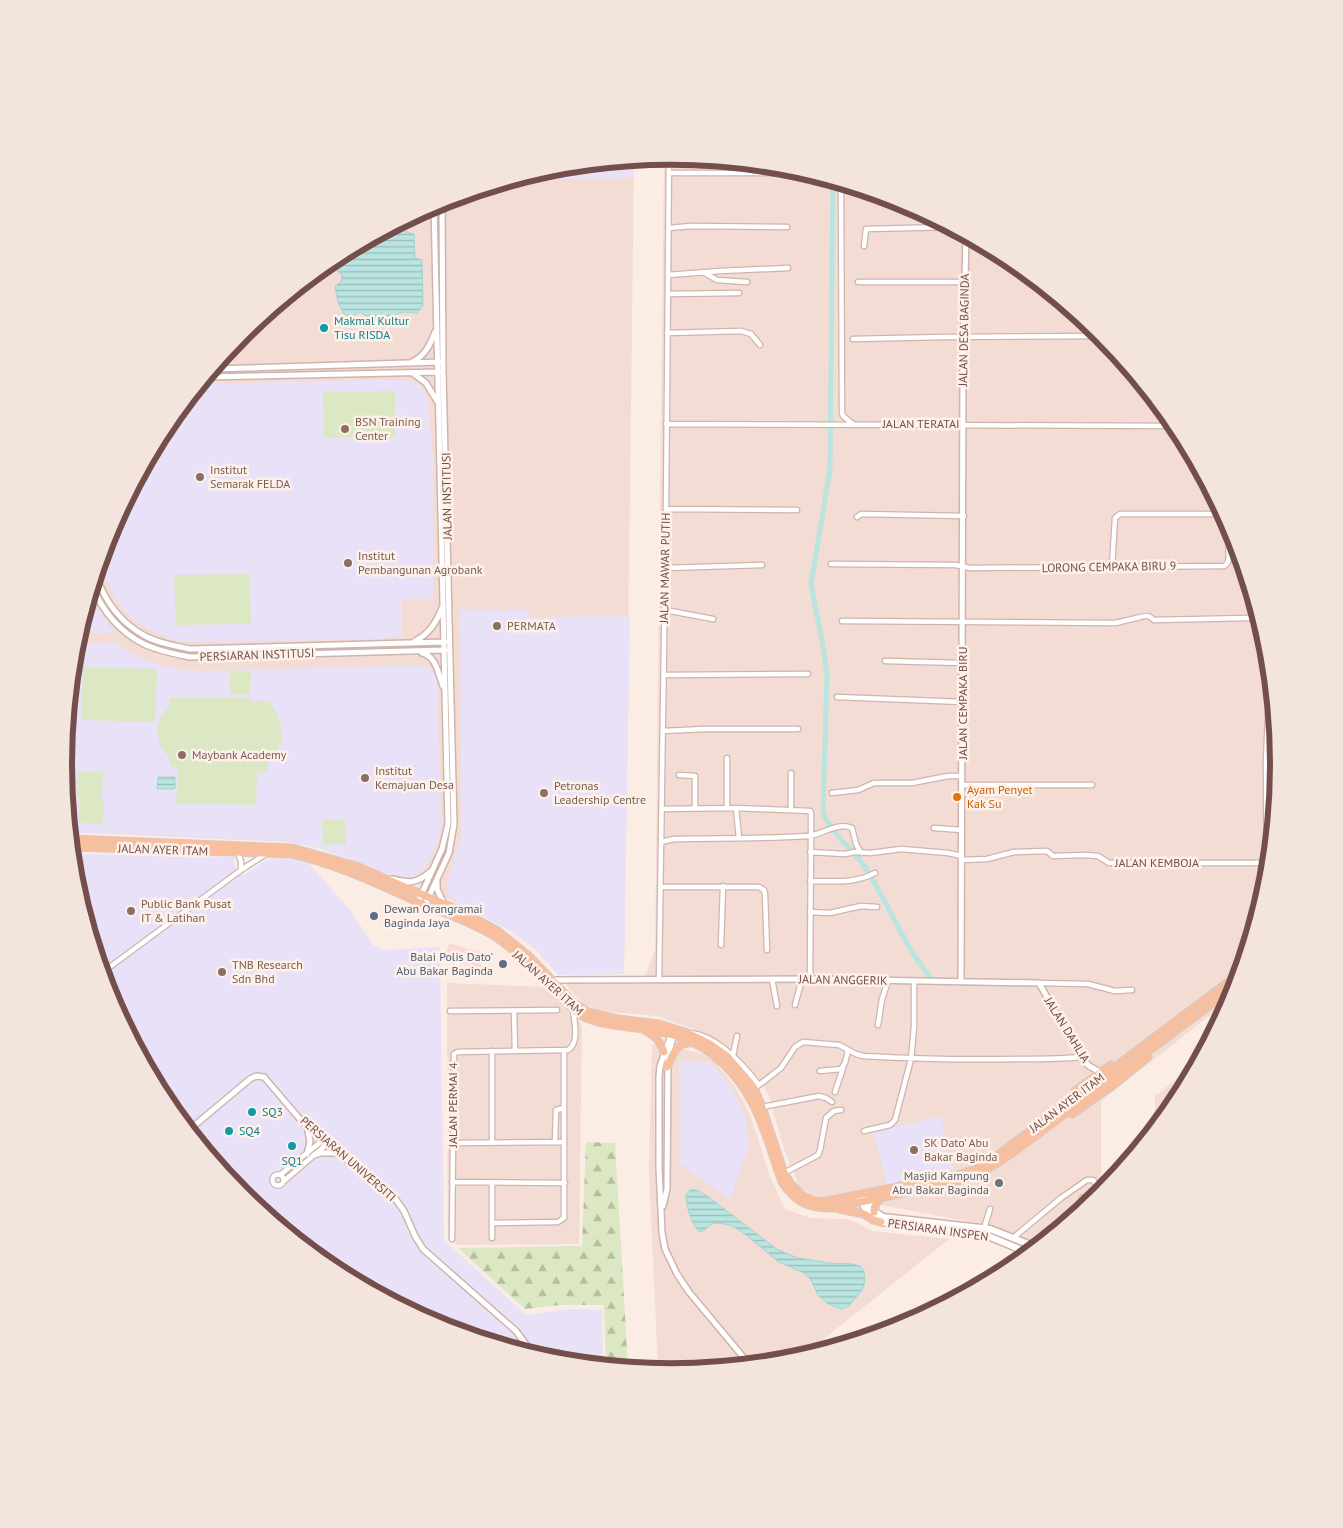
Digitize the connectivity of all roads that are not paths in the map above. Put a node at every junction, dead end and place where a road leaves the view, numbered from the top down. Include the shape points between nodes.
1 (669, 165) edge
2 (669, 173) junction
3 (766, 173) edge
4 (842, 190) edge
5 (442, 211) edge
6 (434, 215) edge
7 (787, 227) dead end
8 (937, 227) edge
9 (669, 228) junction
10 (966, 242) edge
11 (864, 246) dead end
12 (788, 268) dead end
13 (704, 272) junction
14 (668, 276) junction
15 (747, 282) dead end
16 (858, 282) dead end
17 (965, 282) junction
18 (739, 293) dead end
19 (668, 294) junction
20 (436, 328) junction
21 (667, 334) junction
22 (1091, 336) edge
23 (964, 337) junction
24 (853, 340) dead end
25 (760, 345) dead end
26 (440, 362) junction
27 (409, 363) junction
28 (221, 369) edge
29 (411, 372) junction
30 (440, 372) junction
31 (214, 377) edge
32 (438, 404) junction
33 (666, 424) junction
34 (854, 424) junction
35 (964, 425) junction
36 (1166, 426) edge
37 (666, 509) junction
38 (797, 510) dead end
39 (1216, 514) edge
40 (964, 516) junction
41 (857, 518) dead end
42 (1229, 545) edge
43 (831, 564) dead end
44 (762, 565) dead end
45 (964, 566) junction
46 (1112, 567) junction
47 (665, 568) junction
48 (100, 585) edge
49 (97, 595) edge
50 (442, 606) junction
51 (664, 610) junction
52 (1249, 618) dead end
53 (713, 619) dead end
54 (842, 621) dead end
55 (963, 622) junction
56 (443, 642) junction
57 (450, 642) junction
58 (412, 643) junction
59 (444, 650) junction
60 (451, 650) junction
61 (414, 651) junction
62 (885, 661) dead end
63 (963, 663) junction
64 (808, 674) dead end
65 (664, 675) junction
66 (444, 688) junction
67 (837, 697) dead end
68 (963, 702) junction
69 (1268, 712) edge
70 (798, 729) dead end
71 (663, 731) junction
72 (727, 758) dead end
73 (791, 773) dead end
74 (679, 775) dead end
75 (962, 776) junction
76 (962, 785) junction
77 (1092, 785) dead end
78 (832, 793) dead end
79 (695, 808) junction
80 (727, 808) junction
81 (736, 808) junction
82 (662, 809) junction
83 (791, 809) junction
84 (1267, 822) edge
85 (934, 828) dead end
86 (962, 830) junction
87 (811, 835) junction
88 (739, 838) junction
89 (78, 839) edge
90 (661, 842) junction
91 (79, 847) edge
92 (238, 852) junction
93 (269, 852) junction
94 (810, 852) junction
95 (861, 853) junction
96 (962, 858) junction
97 (1262, 863) edge
98 (240, 870) junction
99 (432, 871) junction
100 (872, 874) dead end
101 (380, 876) junction
102 (437, 878) junction
103 (810, 881) junction
104 (723, 886) junction
105 (660, 887) junction
106 (423, 900) junction
107 (445, 905) junction
108 (877, 907) dead end
109 (810, 912) junction
110 (721, 945) dead end
111 (767, 950) dead end
112 (108, 968) edge
113 (659, 979) junction
114 (772, 979) junction
115 (802, 979) junction
116 (810, 979) junction
117 (553, 980) junction
118 (888, 981) junction
119 (914, 981) junction
120 (1230, 981) edge
121 (961, 982) junction
122 (1039, 983) junction
123 (1132, 990) dead end
124 (1225, 993) edge
125 (795, 1004) dead end
126 (777, 1006) dead end
127 (573, 1009) junction
128 (557, 1010) dead end
129 (450, 1011) dead end
130 (514, 1011) junction
131 (584, 1017) junction
132 (575, 1024) junction
133 (878, 1025) dead end
134 (641, 1028) junction
135 (685, 1032) junction
136 (673, 1033) junction
137 (737, 1036) dead end
138 (1153, 1038) junction
139 (693, 1043) junction
140 (564, 1050) junction
141 (848, 1050) junction
142 (492, 1051) junction
143 (515, 1051) junction
144 (664, 1052) junction
145 (733, 1055) junction
146 (1081, 1057) junction
147 (911, 1059) junction
148 (667, 1067) junction
149 (843, 1067) junction
150 (820, 1071) dead end
151 (1100, 1072) junction
152 (756, 1087) junction
153 (835, 1092) dead end
154 (832, 1102) dead end
155 (762, 1107) junction
156 (564, 1108) junction
157 (841, 1110) dead end
158 (194, 1126) edge
159 (307, 1126) junction
160 (864, 1131) dead end
161 (325, 1142) junction
162 (492, 1142) junction
163 (555, 1142) junction
164 (564, 1142) junction
165 (452, 1143) junction
166 (1013, 1144) junction
167 (658, 1150) junction
168 (666, 1150) junction
169 (338, 1153) junction
170 (307, 1154) junction
171 (314, 1155) junction
172 (784, 1173) junction
173 (280, 1175) junction
174 (284, 1181) junction
175 (452, 1182) junction
176 (492, 1183) junction
177 (564, 1183) junction
178 (1097, 1185) edge
179 (882, 1197) junction
180 (861, 1198) junction
181 (832, 1208) junction
182 (990, 1209) dead end
183 (874, 1212) junction
184 (662, 1214) junction
185 (492, 1222) junction
186 (881, 1222) junction
187 (984, 1228) junction
188 (492, 1238) dead end
189 (1013, 1238) junction
190 (452, 1239) dead end
191 (1028, 1245) edge
192 (1021, 1250) edge
193 (526, 1345) edge
194 (744, 1359) edge

1 - 2 street, JALAN MAWAR PUTIH
2 - 3 street
2 - 9 street, JALAN MAWAR PUTIH
4 - 34 street via 842,413
5 - 26 street, JALAN INSTITUSI
6 - 20 street, JALAN INSTITUSI
7 - 9 street
8 - 11 street via 866,229
9 - 14 street, JALAN MAWAR PUTIH
10 - 17 street, JALAN DESA BAGINDA
12 - 13 street
13 - 14 street
13 - 15 street via 717,280
14 - 19 street, JALAN MAWAR PUTIH
16 - 17 street
17 - 23 street, JALAN DESA BAGINDA
18 - 19 street
19 - 21 street, JALAN MAWAR PUTIH
20 - 26 street, JALAN INSTITUSI
20 - 27 street via 427,350
21 - 25 street via 742,331 751,334
21 - 33 street, JALAN MAWAR PUTIH
22 - 23 street
23 - 24 street
23 - 35 street, JALAN DESA BAGINDA
26 - 27 street
26 - 30 street, JALAN INSTITUSI
27 - 28 street
29 - 30 street
29 - 31 street
29 - 32 street via 426,383
30 - 32 street, JALAN INSTITUSI
30 - 57 street, JALAN INSTITUSI
32 - 50 street, JALAN INSTITUSI
33 - 34 street, JALAN TERATAI
33 - 37 street, JALAN MAWAR PUTIH
34 - 35 street, JALAN TERATAI
35 - 36 street, JALAN TERATAI
35 - 40 street, JALAN CEMPAKA BIRU
37 - 38 street
37 - 47 street, JALAN MAWAR PUTIH
39 - 46 street via 1120,514 1115,518
40 - 41 street via 861,514
40 - 45 street, JALAN CEMPAKA BIRU
42 - 46 street, LORONG CEMPAKA BIRU 9 via 1229,561 1224,566
43 - 45 street, LORONG CEMPAKA BIRU 9
44 - 47 street
45 - 46 street, LORONG CEMPAKA BIRU 9
45 - 55 street, JALAN CEMPAKA BIRU
47 - 51 street, JALAN MAWAR PUTIH
48 - 58 street, PERSIARAN INSTITUSI via 115,612 129,625 145,636 190,649
49 - 61 street, PERSIARAN INSTITUSI via 110,618 124,631 144,644 190,657
50 - 56 street, JALAN INSTITUSI
50 - 58 street via 430,631
51 - 53 street
51 - 65 street, JALAN MAWAR PUTIH
52 - 55 street via 1154,620 1144,616 1115,623
54 - 55 street
55 - 63 street, JALAN CEMPAKA BIRU
56 - 57 street, PERSIARAN INSTITUSI
56 - 58 street, PERSIARAN INSTITUSI
56 - 59 street, JALAN INSTITUSI
57 - 60 street, JALAN INSTITUSI
59 - 60 street, PERSIARAN INSTITUSI
59 - 61 street, PERSIARAN INSTITUSI
59 - 66 street, JALAN INSTITUSI
60 - 102 street, JALAN INSTITUSI via 454,824 449,853
61 - 66 street via 432,658
62 - 63 street
63 - 68 street, JALAN CEMPAKA BIRU
64 - 65 street
65 - 71 street, JALAN MAWAR PUTIH
66 - 99 street, JALAN INSTITUSI via 448,824
67 - 68 street
68 - 75 street, JALAN CEMPAKA BIRU
69 - 84 street
70 - 71 street
71 - 82 street, JALAN MAWAR PUTIH
72 - 80 street
73 - 83 street
74 - 79 street via 695,776
75 - 76 street, JALAN CEMPAKA BIRU
75 - 78 street via 912,783 874,783 858,790
76 - 77 street
76 - 86 street, JALAN CEMPAKA BIRU
79 - 80 street
79 - 82 street
80 - 81 street
81 - 83 street
81 - 88 street
82 - 90 street, JALAN MAWAR PUTIH
83 - 87 street via 811,813
85 - 86 street
86 - 96 street, JALAN CEMPAKA BIRU
87 - 88 street
87 - 94 street
87 - 95 street via 847,826 852,828
88 - 90 street
89 - 101 main road, JALAN AYER ITAM via 293,848
90 - 105 street, JALAN MAWAR PUTIH
91 - 92 main road, JALAN AYER ITAM
92 - 93 main road, JALAN AYER ITAM
92 - 98 street
93 - 98 street
93 - 106 main road, JALAN AYER ITAM via 309,858
94 - 95 street, JALAN KEMBOJA
94 - 103 street
95 - 96 street, JALAN KEMBOJA via 901,849 948,852
96 - 97 street, JALAN KEMBOJA via 987,859 1014,852 1047,851 1055,857 1098,856 1109,863
96 - 121 street, JALAN CEMPAKA BIRU
98 - 112 street
99 - 101 street via 410,882
99 - 106 street, JALAN INSTITUSI
100 - 103 street via 851,881
101 - 106 main road, JALAN AYER ITAM
102 - 106 street, JALAN INSTITUSI
102 - 107 street via 437,889
103 - 109 street
104 - 105 street
104 - 110 street
104 - 111 street via 759,887 764,890
105 - 113 street, JALAN MAWAR PUTIH
106 - 107 main road, JALAN AYER ITAM
106 - 127 main road, JALAN AYER ITAM via 494,936 522,958
107 - 117 main road, JALAN AYER ITAM via 498,931
108 - 109 street
109 - 116 street
113 - 114 street, JALAN ANGGERIK
113 - 117 street, JALAN ANGGERIK
114 - 115 street, JALAN ANGGERIK
114 - 126 street
115 - 116 street, JALAN ANGGERIK
115 - 125 street
116 - 118 street, JALAN ANGGERIK
117 - 136 main road, JALAN AYER ITAM via 572,1001 588,1012 659,1024
118 - 119 street, JALAN ANGGERIK
118 - 133 street
119 - 121 street, JALAN ANGGERIK
119 - 147 street
120 - 138 main road, JALAN AYER ITAM
121 - 122 street, JALAN ANGGERIK
122 - 123 street, JALAN ANGGERIK via 1088,984 1115,991
122 - 146 street, JALAN DAHLIA
124 - 179 main road, JALAN AYER ITAM via 1167,1037 1157,1050 1116,1083 980,1174
127 - 131 main road, JALAN AYER ITAM
127 - 132 street
128 - 130 street
129 - 130 street
130 - 143 street
131 - 132 street via 578,1018
131 - 134 main road, JALAN AYER ITAM
132 - 140 street via 574,1045
134 - 136 main road, JALAN AYER ITAM
134 - 144 main road via 654,1035
135 - 136 main road
135 - 145 street via 703,1035
135 - 152 main road via 727,1056
136 - 139 main road, JALAN AYER ITAM
136 - 144 street
136 - 148 street
137 - 145 street
138 - 151 main road
138 - 166 main road, JALAN AYER ITAM
139 - 148 main road via 678,1045
139 - 181 main road, JALAN AYER ITAM via 714,1055 748,1092 782,1182 793,1197 811,1206
140 - 143 street, JALAN PERMAI 4
140 - 156 street
141 - 147 street via 864,1056
141 - 149 street
141 - 152 street via 840,1045 803,1042 781,1068
142 - 143 street, JALAN PERMAI 4
142 - 162 street
142 - 165 street, JALAN PERMAI 4 via 454,1054
144 - 167 street via 659,1077
145 - 152 street
146 - 147 street
146 - 151 street, JALAN DAHLIA
147 - 160 street via 893,1123
148 - 168 street
149 - 150 street
149 - 153 street
151 - 166 main road
152 - 155 main road
154 - 155 street via 819,1096
155 - 172 main road
156 - 163 street via 555,1112
156 - 164 street
157 - 172 street via 826,1118 818,1155
158 - 159 street, PERSIARAN UNIVERSITI via 256,1076 268,1080
159 - 161 street, PERSIARAN UNIVERSITI
159 - 170 street via 310,1142
161 - 169 street, PERSIARAN UNIVERSITI
161 - 170 street
161 - 171 street
162 - 163 street
162 - 165 street
163 - 164 street
164 - 177 street
165 - 175 street, JALAN PERMAI 4
166 - 180 main road, JALAN AYER ITAM via 986,1164 970,1171
167 - 168 street
167 - 184 street
168 - 184 street via 667,1189
169 - 171 street
169 - 193 street, PERSIARAN UNIVERSITI via 394,1197 423,1249 516,1332
170 - 173 street
171 - 174 street
172 - 180 main road via 797,1191 813,1200
173 - 174 street
173 - 174 street via 275,1176 274,1183 280,1185
175 - 176 street
175 - 190 street, JALAN PERMAI 4
176 - 177 street
176 - 185 street
177 - 185 street via 562,1221
178 - 189 street via 1093,1180 1087,1180
179 - 180 main road, JALAN AYER ITAM
179 - 183 main road
180 - 181 main road, JALAN AYER ITAM
180 - 183 main road, PERSIARAN INSPEN
180 - 186 main road, PERSIARAN INSPEN via 870,1215
181 - 186 main road via 864,1214
182 - 187 street
183 - 187 main road, PERSIARAN INSPEN via 883,1216
184 - 194 street via 665,1249 677,1274 688,1292
185 - 188 street
186 - 192 main road, PERSIARAN INSPEN via 988,1236
187 - 189 main road, PERSIARAN INSPEN
189 - 191 main road, PERSIARAN INSPEN

